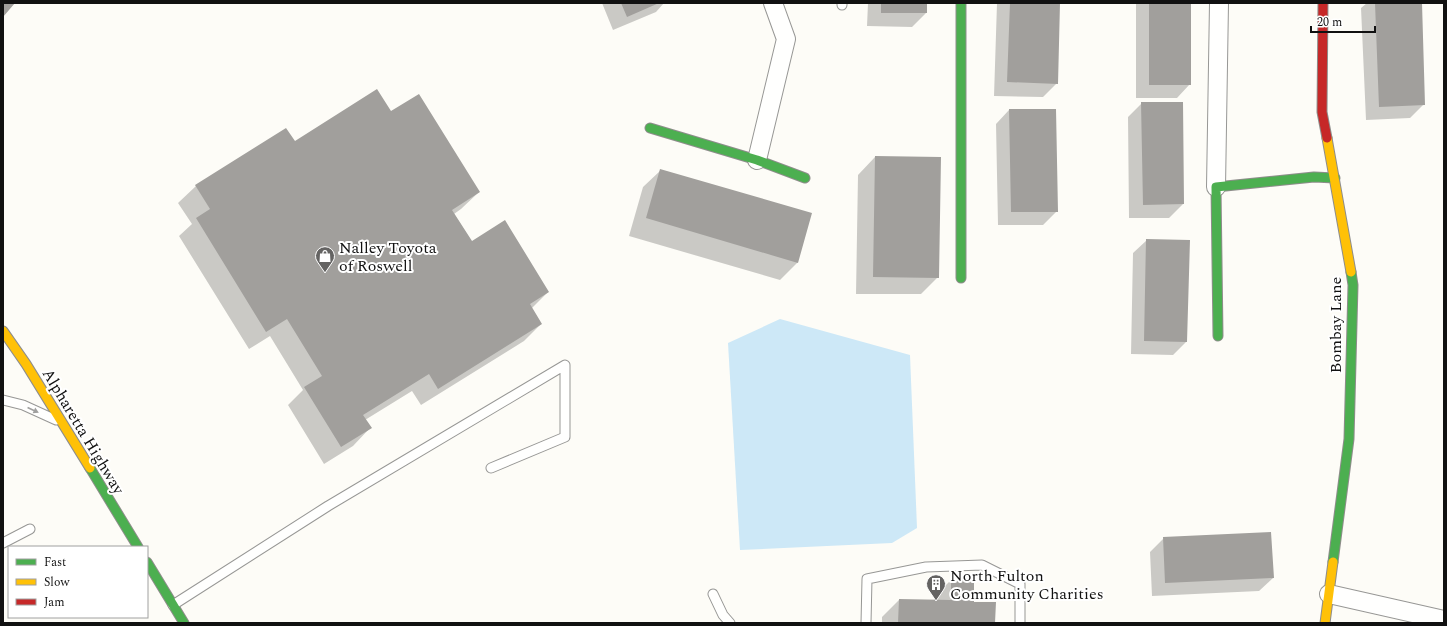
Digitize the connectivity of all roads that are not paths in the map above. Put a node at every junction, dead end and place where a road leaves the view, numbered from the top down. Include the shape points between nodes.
1 (773, 3) edge
2 (961, 3) edge
3 (1219, 3) edge
4 (1323, 3) edge
5 (650, 128) dead end
6 (758, 160) junction
7 (805, 178) dead end
8 (1335, 178) junction
9 (1216, 187) junction
10 (961, 278) dead end
11 (3, 331) edge
12 (1218, 336) dead end
13 (3, 400) edge
14 (63, 424) junction
15 (491, 468) dead end
16 (30, 529) dead end
17 (3, 543) edge
18 (137, 546) edge
19 (148, 564) edge
20 (713, 594) dead end
21 (1329, 594) junction
22 (173, 605) junction
23 (1444, 620) edge
24 (184, 623) edge
25 (730, 623) edge
26 (866, 623) edge
27 (1020, 623) edge
28 (1325, 623) edge

1 - 6 street via 786,39
2 - 10 main road
3 - 9 street
4 - 8 main road, Bombay Lane via 1322,112
5 - 6 main road
6 - 7 main road
8 - 9 main road via 1314,176
8 - 21 main road, Bombay Lane via 1353,285 1349,440
9 - 12 main road
11 - 14 main road, Alpharetta Highway
13 -> 14 lane via 23,405
14 - 18 main road, Alpharetta Highway
15 - 22 lane via 565,437 565,365 328,506
16 - 17 lane
19 - 22 main road
20 - 25 lane
21 - 23 street
21 - 28 main road, Bombay Lane
22 - 24 main road
26 - 27 lane via 867,579 926,567 982,565 1020,584

